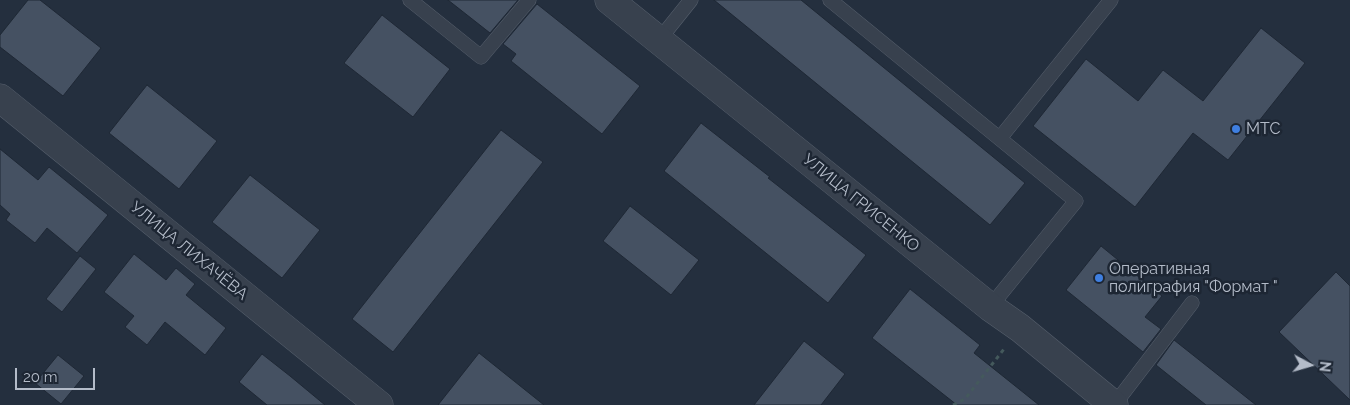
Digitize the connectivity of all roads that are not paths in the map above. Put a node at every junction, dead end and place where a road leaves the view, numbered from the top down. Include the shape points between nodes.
1 (410, 0) edge
2 (529, 0) edge
3 (609, 0) edge
4 (690, 0) edge
5 (830, 0) edge
6 (1111, 0) edge
7 (659, 40) junction
8 (0, 98) edge
9 (1000, 138) junction
10 (1192, 303) dead end
11 (990, 307) junction
12 (379, 405) edge
13 (1114, 405) edge

1 - 2 lane via 481,57
3 - 7 street, УЛИЦА ГРИСЕНКО
4 - 7 lane
5 - 9 lane
6 - 9 lane
7 - 11 street, УЛИЦА ГРИСЕНКО
8 - 12 street, УЛИЦА ЛИХАЧЁВА
9 - 11 lane via 1076,201
10 - 13 lane
11 - 13 street, УЛИЦА ГРИСЕНКО

